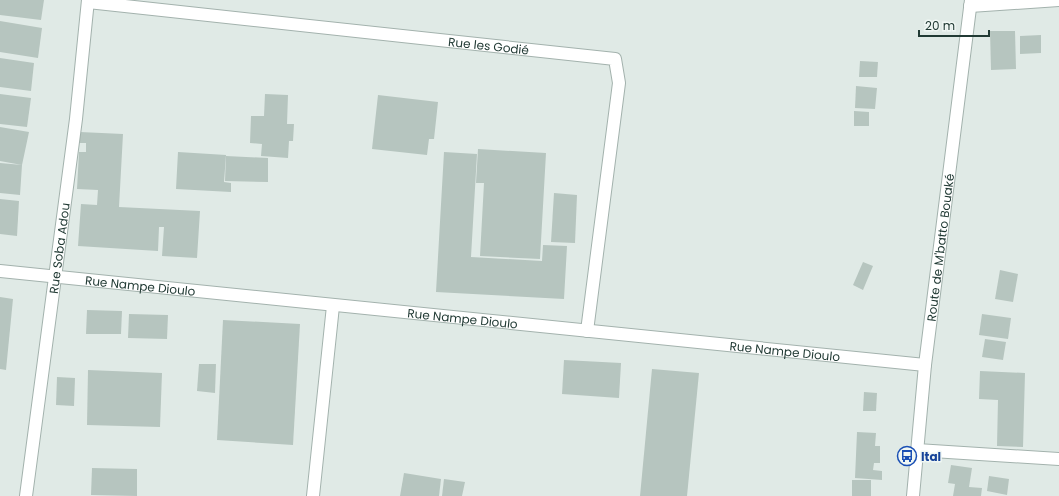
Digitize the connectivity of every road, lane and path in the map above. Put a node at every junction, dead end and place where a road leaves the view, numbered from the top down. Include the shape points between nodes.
1 (1059, 0) edge
2 (88, 1) edge
3 (971, 3) edge
4 (0, 271) edge
5 (55, 277) junction
6 (333, 306) junction
7 (587, 331) junction
8 (925, 365) junction
9 (917, 450) junction
10 (1059, 459) edge
11 (26, 496) edge
12 (313, 496) edge
13 (913, 496) edge

1 - 3 street
2 - 5 street, Rue Soba Adou via 76,120
2 - 7 street, Rue les Godié via 615,59 619,83
3 - 8 street, Route de M'batto Bouaké
4 - 5 street, Rue Nampe Dioulo
5 - 6 street, Rue Nampe Dioulo
5 - 11 street, Rue Soba Adou
6 - 7 street, Rue Nampe Dioulo
6 - 12 street
7 - 8 street, Rue Nampe Dioulo
8 - 9 street, Route de M'batto Bouaké
9 - 10 street
9 - 13 street, Route de M'batto Bouaké

